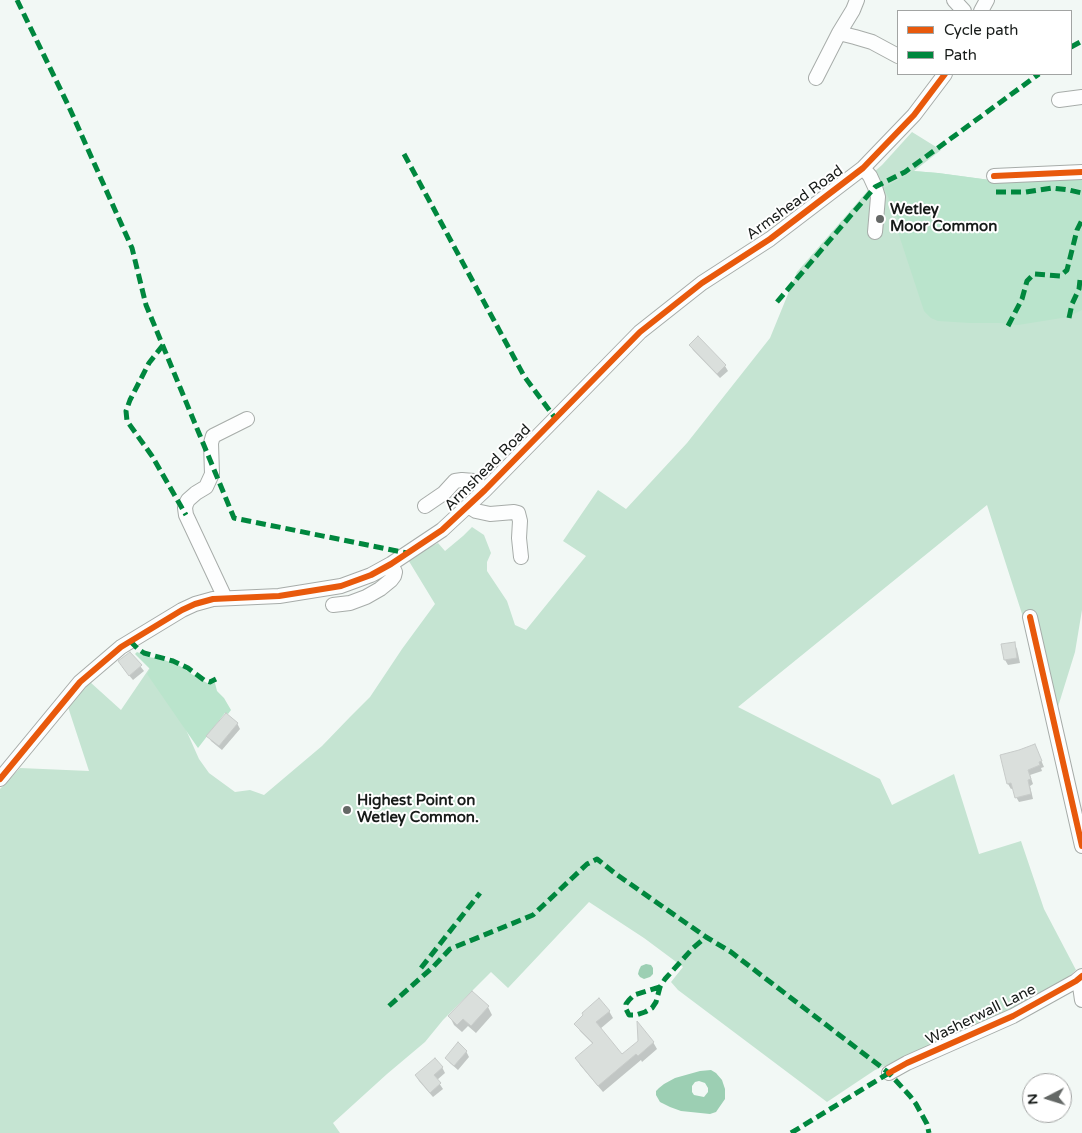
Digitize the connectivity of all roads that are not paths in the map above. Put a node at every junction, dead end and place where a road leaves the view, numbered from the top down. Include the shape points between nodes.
1 (857, 0) edge
2 (954, 0) edge
3 (963, 10) edge
4 (839, 33) junction
5 (897, 55) edge
6 (939, 76) edge
7 (816, 78) dead end
8 (1082, 97) edge
9 (1059, 100) dead end
10 (863, 168) junction
11 (1082, 172) edge
12 (994, 176) dead end
13 (875, 232) dead end
14 (247, 419) dead end
15 (485, 490) junction
16 (425, 506) dead end
17 (468, 506) junction
18 (521, 557) dead end
19 (391, 564) junction
20 (225, 598) junction
21 (333, 605) dead end
22 (1030, 617) dead end
23 (0, 780) edge
24 (1082, 846) edge
25 (1081, 978) edge
26 (1082, 1000) edge
27 (889, 1073) dead end

1 - 4 street
2 - 3 street
4 - 5 street via 872,42
4 - 7 street
6 - 10 street, Armshead Road via 914,115
8 - 9 street
10 - 13 street via 876,187 878,197
10 - 15 street, Armshead Road via 770,239 702,283 640,332
11 - 12 street via 1010,168
14 - 20 street via 214,436 211,443 212,474 206,487 188,500 185,508
15 - 16 street via 474,481 455,481
15 - 17 street, Armshead Road
17 - 18 street via 490,514 518,513
17 - 19 street, Armshead Road via 442,530
19 - 20 street, Armshead Road via 341,586 279,596
19 - 21 street via 394,576 380,589 366,597
20 - 23 street, Armshead Road via 182,610 121,647 80,682
22 - 24 street
25 - 26 street
25 - 27 street, Washerwall Lane via 1013,1016

